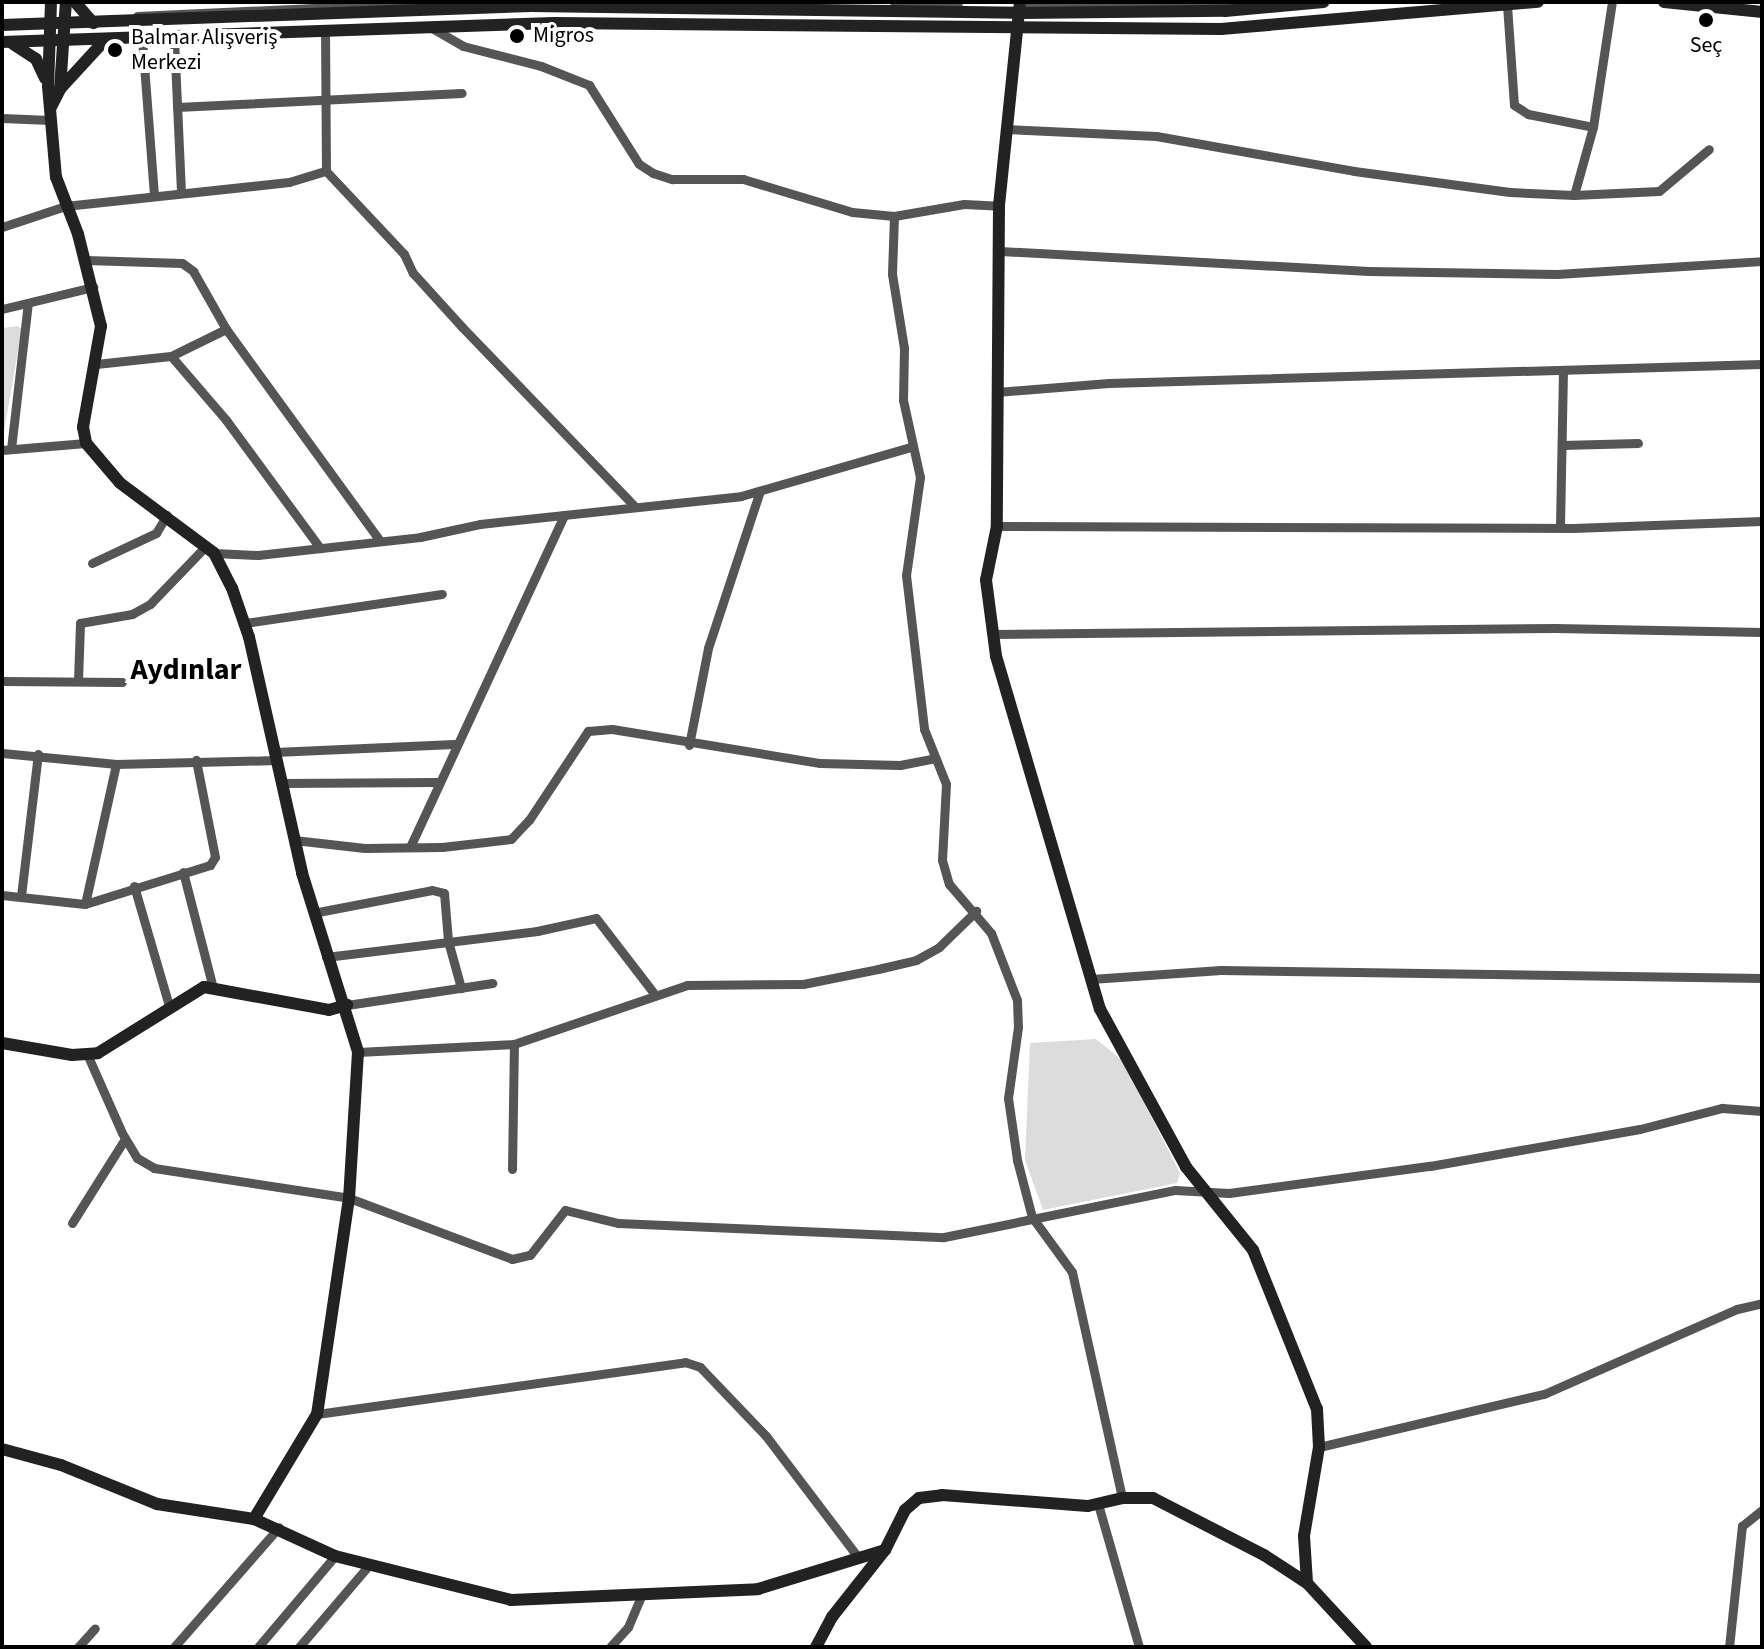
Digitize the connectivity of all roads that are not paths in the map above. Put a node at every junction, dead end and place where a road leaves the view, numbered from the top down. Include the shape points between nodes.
1 (50, 2) edge
2 (66, 2) edge
3 (75, 2) edge
4 (156, 2) edge
5 (441, 2) edge
6 (894, 2) edge
7 (1247, 2) edge
8 (1324, 2) edge
9 (1538, 2) edge
10 (1612, 2) edge
11 (1664, 2) edge
12 (1173, 3) edge
13 (544, 4) edge
14 (626, 5) edge
15 (1507, 5) junction
16 (958, 6) edge
17 (1020, 7) edge
18 (1762, 12) edge
19 (152, 13) junction
20 (114, 22) junction
21 (93, 23) junction
22 (66, 24) junction
23 (2, 25) edge
24 (35, 25) junction
25 (49, 25) junction
26 (432, 28) junction
27 (1014, 30) junction
28 (325, 32) junction
29 (174, 38) junction
30 (142, 39) junction
31 (105, 40) junction
32 (6, 42) edge
33 (50, 42) junction
34 (67, 42) junction
35 (54, 88) junction
36 (462, 93) dead end
37 (324, 103) junction
38 (177, 107) junction
39 (51, 113) junction
40 (2, 118) edge
41 (1593, 127) junction
42 (1006, 129) junction
43 (1709, 149) dead end
44 (326, 171) junction
45 (181, 193) junction
46 (1574, 195) junction
47 (154, 196) junction
48 (65, 206) junction
49 (999, 206) junction
50 (894, 216) junction
51 (2, 227) edge
52 (1000, 251) junction
53 (86, 260) junction
54 (1762, 261) edge
55 (93, 287) junction
56 (28, 303) junction
57 (2, 309) edge
58 (226, 329) junction
59 (171, 356) junction
60 (96, 364) junction
61 (1762, 364) edge
62 (1563, 372) junction
63 (997, 392) junction
64 (86, 443) junction
65 (1638, 443) dead end
66 (1562, 445) junction
67 (911, 447) junction
68 (6, 450) edge
69 (760, 491) junction
70 (633, 505) junction
71 (167, 515) junction
72 (564, 515) junction
73 (1762, 521) edge
74 (997, 526) junction
75 (1560, 526) junction
76 (380, 541) junction
77 (320, 548) junction
78 (210, 550) junction
79 (92, 563) dead end
80 (442, 594) dead end
81 (245, 623) junction
82 (1762, 632) edge
83 (993, 634) junction
84 (2, 681) edge
85 (78, 681) junction
86 (122, 682) dead end
87 (454, 744) junction
88 (689, 745) junction
89 (2, 753) edge
90 (38, 754) junction
91 (276, 756) junction
92 (935, 758) junction
93 (196, 760) junction
94 (116, 764) junction
95 (437, 782) junction
96 (282, 783) junction
97 (294, 840) junction
98 (410, 847) junction
99 (183, 872) junction
100 (134, 886) junction
101 (2, 895) edge
102 (21, 896) junction
103 (85, 904) junction
104 (976, 911) junction
105 (313, 913) junction
106 (448, 941) junction
107 (326, 957) junction
108 (1762, 978) edge
109 (1091, 979) junction
110 (492, 983) dead end
111 (213, 988) junction
112 (461, 988) junction
113 (653, 992) junction
114 (347, 1005) junction
115 (169, 1006) junction
116 (2, 1043) edge
117 (514, 1044) junction
118 (358, 1052) junction
119 (87, 1054) junction
120 (1762, 1111) edge
121 (125, 1139) junction
122 (512, 1169) dead end
123 (1205, 1192) junction
124 (349, 1198) junction
125 (1032, 1217) junction
126 (72, 1223) dead end
127 (1762, 1303) edge
128 (317, 1414) junction
129 (1319, 1447) junction
130 (2, 1449) edge
131 (1122, 1498) junction
132 (1098, 1504) junction
133 (1762, 1510) edge
134 (254, 1519) junction
135 (279, 1527) junction
136 (885, 1550) junction
137 (335, 1556) junction
138 (857, 1556) junction
139 (369, 1565) junction
140 (1307, 1583) junction
141 (641, 1596) junction
142 (95, 1628) dead end
143 (78, 1647) edge
144 (174, 1647) edge
145 (258, 1647) edge
146 (299, 1647) edge
147 (610, 1647) edge
148 (816, 1647) edge
149 (1139, 1647) edge
150 (1366, 1647) edge
151 (1729, 1647) edge

1 - 24 street
1 - 25 street
2 - 22 street
3 - 21 street
4 - 19 street
5 - 19 street
6 - 16 street
7 - 12 street
8 - 17 street via 1225,11
9 - 15 street
10 - 41 street
11 - 18 street
12 - 17 street
13 - 14 street
13 - 20 street
14 - 16 street
15 - 27 street via 1221,29
15 - 41 street via 1514,105 1528,114
16 - 17 street
17 - 27 street
19 - 20 street
20 - 21 street
21 - 22 street
22 - 25 street
22 - 34 street
23 - 24 street
24 - 25 street
25 - 33 street
26 - 27 street via 554,23
26 - 28 street
26 - 50 street via 463,46 589,85 639,164 653,173 672,179 743,179 852,212
27 - 42 street
28 - 29 street
28 - 37 street
29 - 30 street
29 - 38 street
30 - 31 street
30 - 47 street
31 - 34 street
31 - 35 street
32 - 33 street
32 - 35 street via 40,64
33 - 34 street
33 - 35 street
34 - 35 street
35 - 39 street
36 - 37 street
37 - 38 street
37 - 44 street
38 - 45 street
39 - 40 street
39 - 48 street via 56,177
41 - 46 street
42 - 46 street via 1156,136 1370,174
42 - 49 street
43 - 46 street via 1659,191
44 - 45 street via 289,182
44 - 70 street via 404,254 413,273 462,327
45 - 47 street
47 - 48 street
48 - 51 street
48 - 53 street
49 - 50 street via 964,204
49 - 52 street
50 - 67 street via 892,274
52 - 54 street via 1384,271 1605,273
52 - 63 street
53 - 55 street
53 - 58 street via 182,263 193,271
55 - 56 street
55 - 60 street via 101,326
56 - 57 street
56 - 68 street
58 - 59 street
58 - 76 street
59 - 60 street
59 - 77 street via 226,420
60 - 64 street via 83,427
61 - 62 street
62 - 63 street via 1109,383
62 - 66 street
63 - 74 street
64 - 68 street
64 - 71 street via 120,483
65 - 66 street
66 - 75 street
67 - 69 street
67 - 92 street via 920,477 906,575 924,729
69 - 70 street
69 - 88 street via 708,648
70 - 72 street
71 - 78 street
71 - 79 street via 156,533
72 - 76 street
72 - 87 street
73 - 75 street
74 - 75 street
74 - 83 street via 986,580
76 - 77 street
77 - 78 street via 258,555
78 - 81 street
78 - 85 street via 150,604 132,614 80,623
80 - 81 street
81 - 91 street
82 - 83 street via 1549,628
83 - 109 street
84 - 85 street
85 - 86 street
87 - 91 street
87 - 95 street
88 - 92 street via 820,763 900,765
88 - 98 street via 612,729 588,731 511,839
89 - 90 street
90 - 94 street
90 - 102 street
91 - 93 street
91 - 96 street
92 - 104 street via 946,784 942,860 949,884
93 - 94 street
93 - 99 street via 215,857 210,865
94 - 103 street
95 - 96 street
95 - 98 street
96 - 97 street
97 - 98 street
97 - 105 street
99 - 100 street
99 - 111 street
100 - 103 street
100 - 115 street
101 - 102 street
102 - 103 street
104 - 113 street via 939,947 916,960 803,984 726,981
104 - 125 street via 991,933 1017,1000 1008,1098
105 - 106 street via 432,890 444,893
105 - 107 street
106 - 107 street
106 - 112 street
106 - 113 street via 596,918
107 - 114 street
108 - 109 street via 1221,970
109 - 123 street via 1100,1009 1186,1167
110 - 112 street
111 - 114 street via 329,1010
111 - 115 street via 186,994
112 - 114 street
113 - 117 street
114 - 118 street
115 - 119 street via 98,1053
116 - 119 street
117 - 118 street
117 - 122 street
118 - 124 street
119 - 121 street
120 - 123 street via 1722,1108 1640,1129 1430,1166
121 - 124 street via 137,1158 154,1168
121 - 126 street
123 - 125 street via 1175,1190
123 - 129 street via 1253,1250 1317,1409
124 - 125 street via 512,1259 530,1255 565,1210 618,1223 944,1237 999,1229
124 - 128 street
125 - 131 street via 1072,1272
127 - 129 street via 1544,1394
128 - 134 street
128 - 138 street via 685,1362 700,1367 766,1436
129 - 140 street via 1304,1536
130 - 134 street via 61,1465 157,1504
131 - 132 street
131 - 140 street via 1153,1498
132 - 136 street via 919,1498 905,1510
132 - 149 street
133 - 151 street via 1742,1526
134 - 135 street
135 - 137 street
135 - 144 street
136 - 138 street
136 - 148 street via 832,1617
137 - 139 street
137 - 145 street
138 - 141 street via 758,1589
139 - 141 street via 511,1600
139 - 146 street
140 - 150 street
141 - 147 street via 628,1627
142 - 143 street

